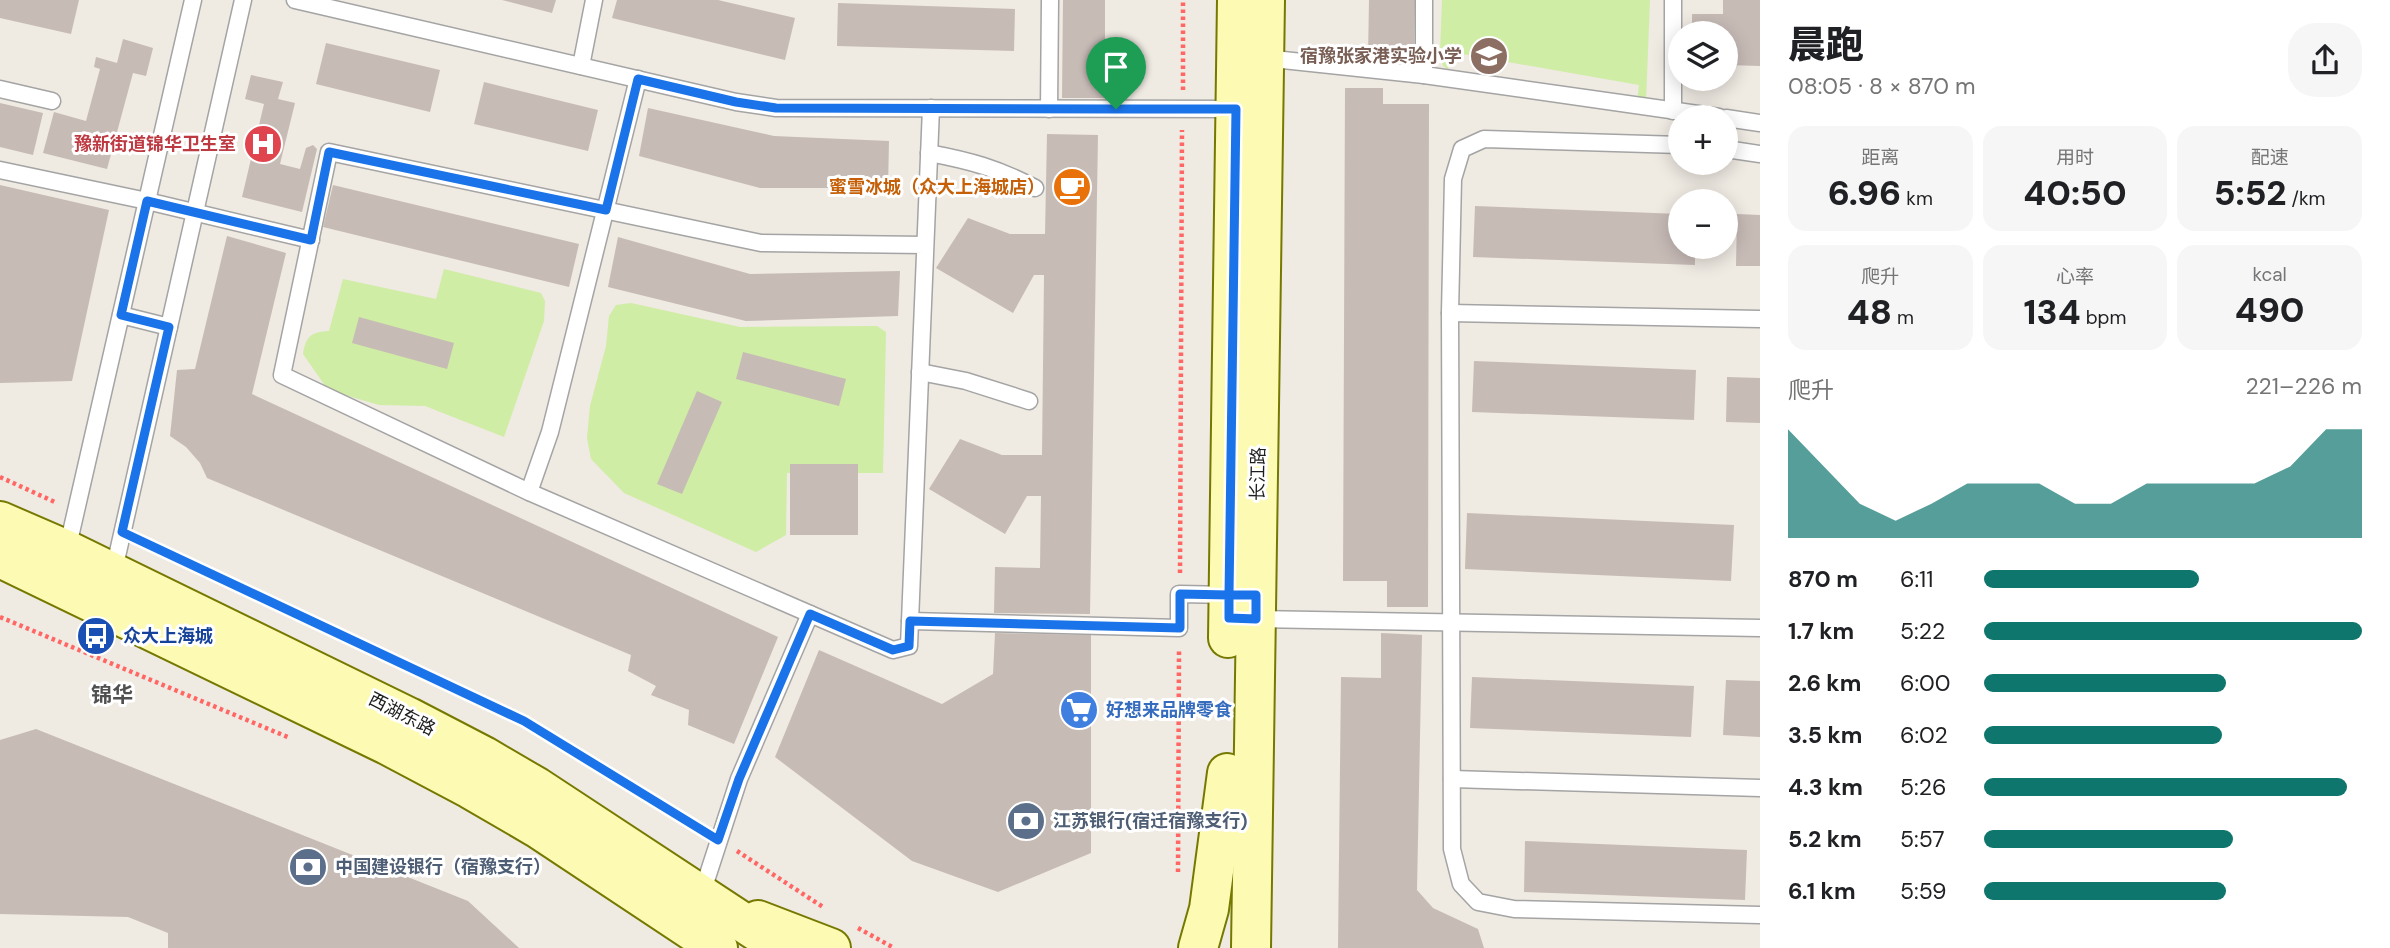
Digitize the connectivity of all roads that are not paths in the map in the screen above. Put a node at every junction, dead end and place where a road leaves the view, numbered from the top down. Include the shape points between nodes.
1 (193, 0) edge
2 (243, 0) edge
3 (295, 0) edge
4 (594, 0) edge
5 (1050, 0) edge
6 (1237, 0) edge
7 (1265, 0) edge
8 (1424, 0) edge
9 (1673, 0) edge
10 (1264, 58) junction
11 (581, 66) junction
12 (1424, 75) junction
13 (638, 79) junction
14 (0, 89) edge
15 (52, 101) dead end
16 (1673, 105) edge
17 (931, 108) junction
18 (1049, 109) junction
19 (1236, 109) junction
20 (1668, 110) edge
21 (1738, 120) edge
22 (1760, 123) edge
23 (1668, 145) edge
24 (1738, 151) edge
25 (929, 153) junction
26 (1760, 155) edge
27 (0, 170) edge
28 (1035, 188) dead end
29 (147, 201) junction
30 (606, 210) junction
31 (195, 213) junction
32 (311, 240) junction
33 (925, 245) junction
34 (1450, 313) junction
35 (121, 315) junction
36 (1760, 319) edge
37 (169, 327) junction
38 (920, 372) junction
39 (1029, 401) dead end
40 (529, 492) junction
41 (0, 521) edge
42 (0, 558) edge
43 (62, 568) junction
44 (109, 590) junction
45 (1242, 607) junction
46 (810, 614) junction
47 (910, 621) junction
48 (1450, 622) junction
49 (1760, 628) edge
50 (1227, 773) junction
51 (1452, 779) junction
52 (1760, 788) edge
53 (705, 898) junction
54 (1760, 915) edge
55 (839, 935) edge
56 (718, 948) edge
57 (782, 948) edge
58 (1198, 948) edge
59 (1225, 948) edge
60 (1251, 948) edge

1 - 29 lane
2 - 31 lane
3 - 11 lane
4 - 11 lane
5 - 18 lane
6 - 19 street, 长江路
7 - 10 street, 长江路
8 - 12 lane
9 - 16 lane
10 - 12 lane
10 - 45 street, 长江路
11 - 13 lane
12 - 20 lane
13 - 17 lane via 776,108
13 - 30 lane
14 - 15 lane
17 - 18 lane
17 - 25 lane
18 - 19 lane
19 - 45 street, 长江路
21 - 22 lane
23 - 34 lane via 1484,139 1462,149 1453,179
24 - 26 lane
25 - 28 lane via 1002,171
25 - 33 lane
27 - 29 lane
29 - 31 lane
29 - 35 lane
30 - 32 lane via 329,152
30 - 33 lane via 761,243
30 - 40 lane via 550,432
31 - 32 lane
31 - 37 lane
32 - 40 lane via 282,375
33 - 38 lane
34 - 36 lane
34 - 48 lane
35 - 37 lane
35 - 43 lane
37 - 44 lane
38 - 39 lane
38 - 47 lane
40 - 46 lane
41 - 43 street, 西湖东路
42 - 43 street, 西湖东路
43 - 44 street, 西湖东路
44 - 53 street, 西湖东路 via 409,717 537,787
44 - 56 street, 西湖东路 via 471,789
45 - 47 lane via 1180,594 1180,628
45 - 48 lane
45 - 50 street, 长江路
45 - 60 street, 长江路
46 - 47 lane via 893,650 909,646
46 - 53 lane via 739,779
48 - 49 lane
48 - 51 lane
50 - 58 street via 1209,909
50 - 59 street, 长江路
51 - 52 lane
51 - 54 lane via 1452,849 1461,884 1478,902 1514,909
53 - 55 street
53 - 57 street, 西湖东路

